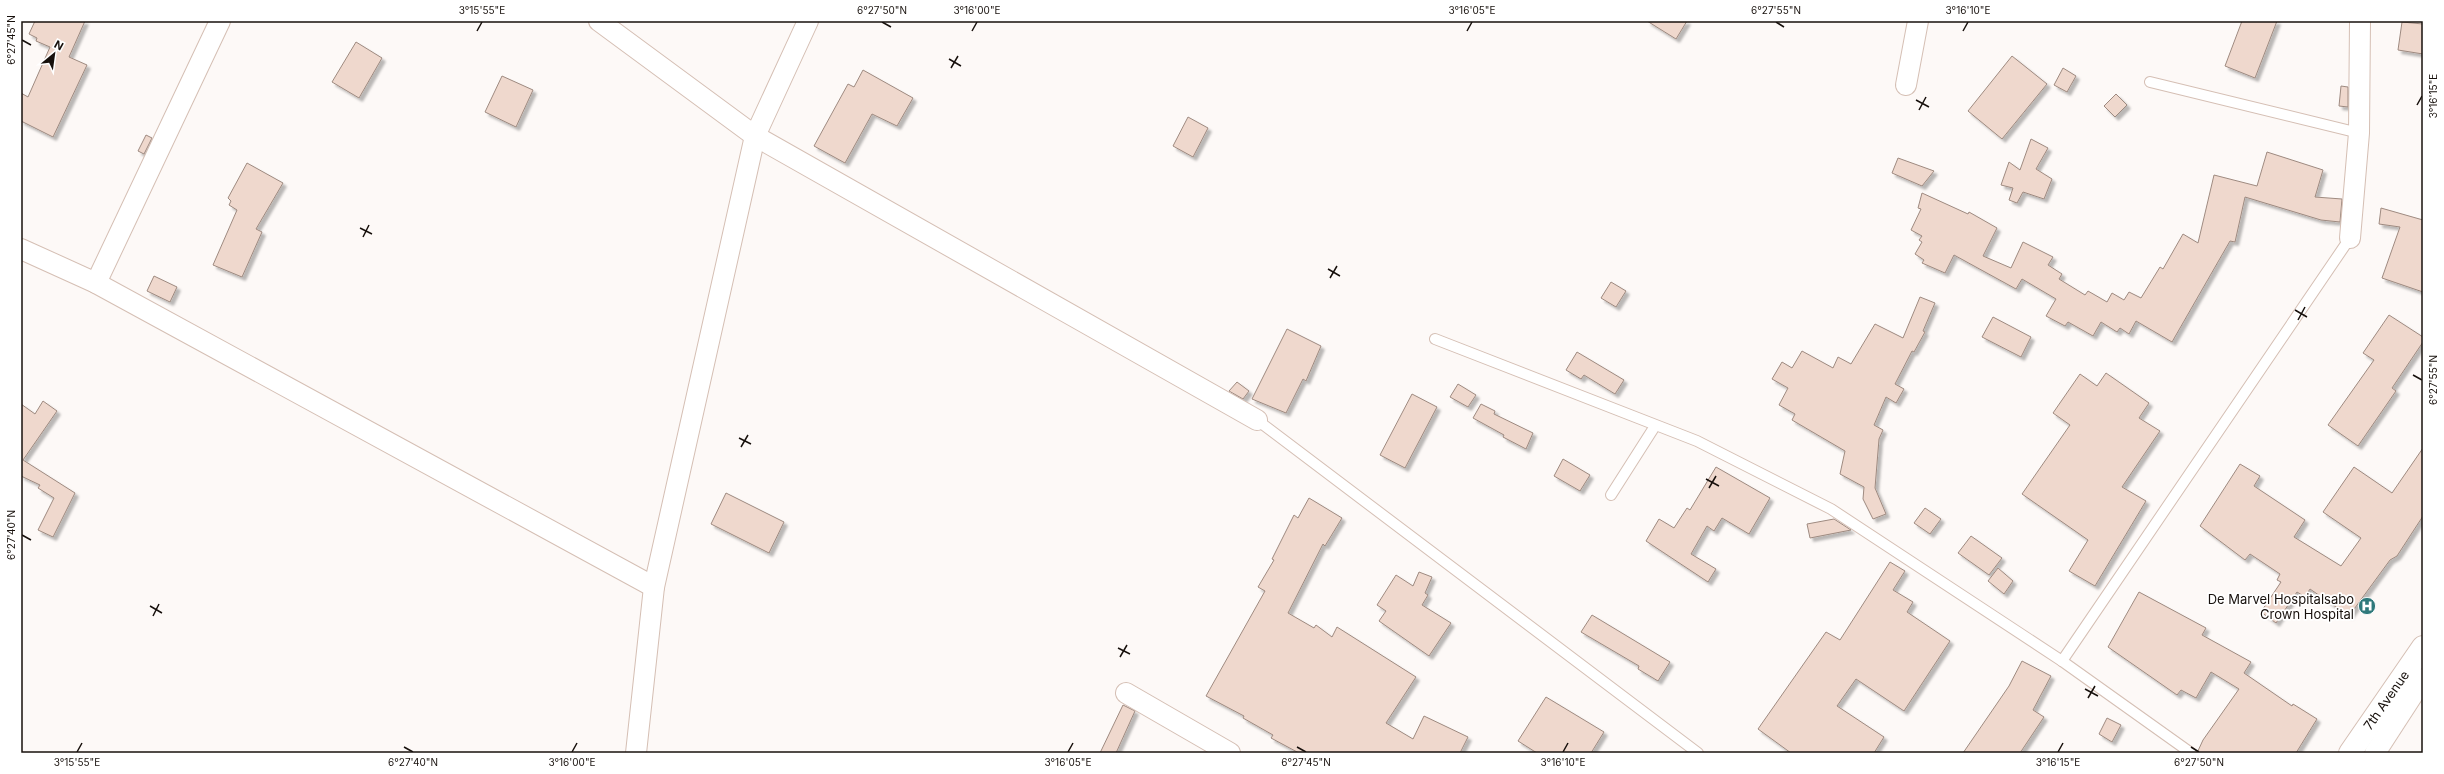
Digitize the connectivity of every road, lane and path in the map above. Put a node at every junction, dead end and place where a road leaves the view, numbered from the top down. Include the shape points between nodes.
1 (220, 21) edge
2 (599, 21) edge
3 (808, 21) edge
4 (1918, 21) edge
5 (2360, 21) edge
6 (2150, 82) dead end
7 (1906, 85) dead end
8 (2359, 134) junction
9 (755, 136) junction
10 (2350, 238) joint
11 (21, 249) edge
12 (96, 283) junction
13 (1435, 339) dead end
14 (1257, 420) joint
15 (1655, 426) junction
16 (1611, 495) dead end
17 (654, 587) junction
18 (2423, 647) edge
19 (2062, 661) junction
20 (2423, 679) edge
21 (1126, 693) dead end
22 (636, 753) edge
23 (1230, 753) edge
24 (1698, 753) edge
25 (2191, 753) edge
26 (2350, 753) edge
27 (2375, 753) edge

1 - 12 street
2 - 9 street
3 - 9 street
4 - 7 street
5 - 8 street
6 - 8 lane
8 - 10 street
9 - 14 street
9 - 17 street
10 - 19 lane
11 - 12 street
12 - 17 street
13 - 15 lane
14 - 24 lane
15 - 16 lane
15 - 19 lane via 1697,441 1831,509
17 - 22 street
18 - 26 main road, 7th Avenue
19 - 25 lane
20 - 27 street
21 - 23 street

